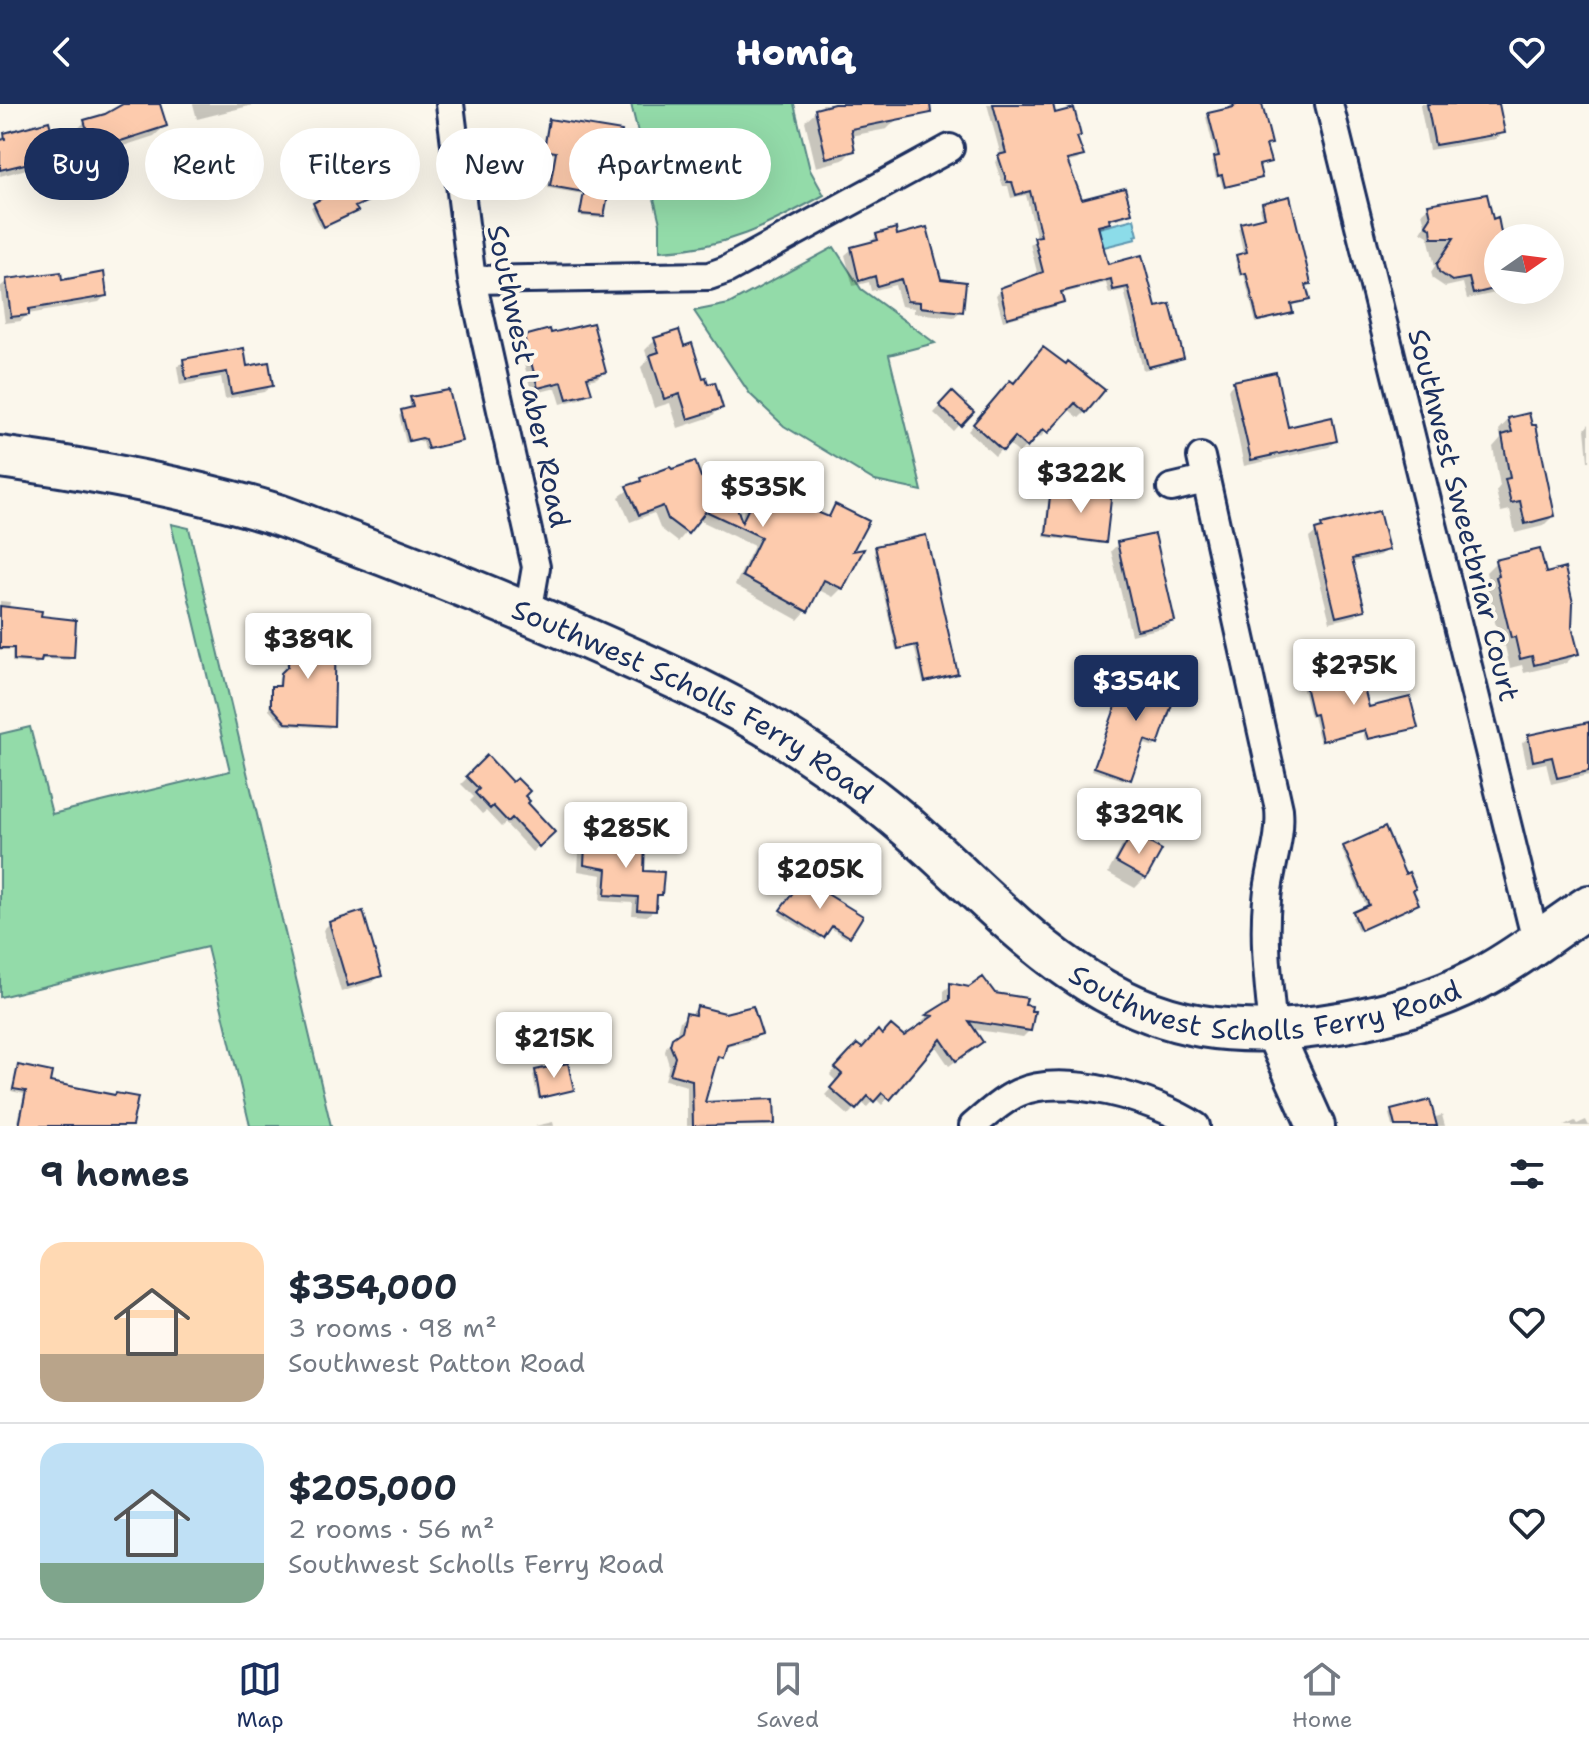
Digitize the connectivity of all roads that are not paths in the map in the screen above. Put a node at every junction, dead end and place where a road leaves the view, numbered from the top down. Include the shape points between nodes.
1 (450, 104) edge
2 (1329, 104) edge
3 (950, 148) dead end
4 (472, 280) junction
5 (0, 457) edge
6 (1171, 488) dead end
7 (528, 613) junction
8 (1589, 906) edge
9 (1536, 941) junction
10 (1273, 1030) junction
11 (973, 1126) edge
12 (1196, 1126) edge
13 (1316, 1126) edge

1 - 4 street, Southwest Laber Road
2 - 9 street, Southwest Sweetbriar Court
3 - 4 street via 709,276
4 - 7 street, Southwest Laber Road via 536,567
5 - 7 main road, Southwest Scholls Ferry Road via 109,474 267,512
6 - 10 street via 1203,469 1279,809 1266,905
7 - 10 main road, Southwest Scholls Ferry Road via 695,686 812,755 903,823 1015,928 1102,987 1171,1019
8 - 9 main road, Southwest Scholls Ferry Road
9 - 10 main road, Southwest Scholls Ferry Road via 1480,978 1400,1008 1338,1023
10 - 13 street
11 - 12 street via 1020,1092 1077,1084 1124,1096

